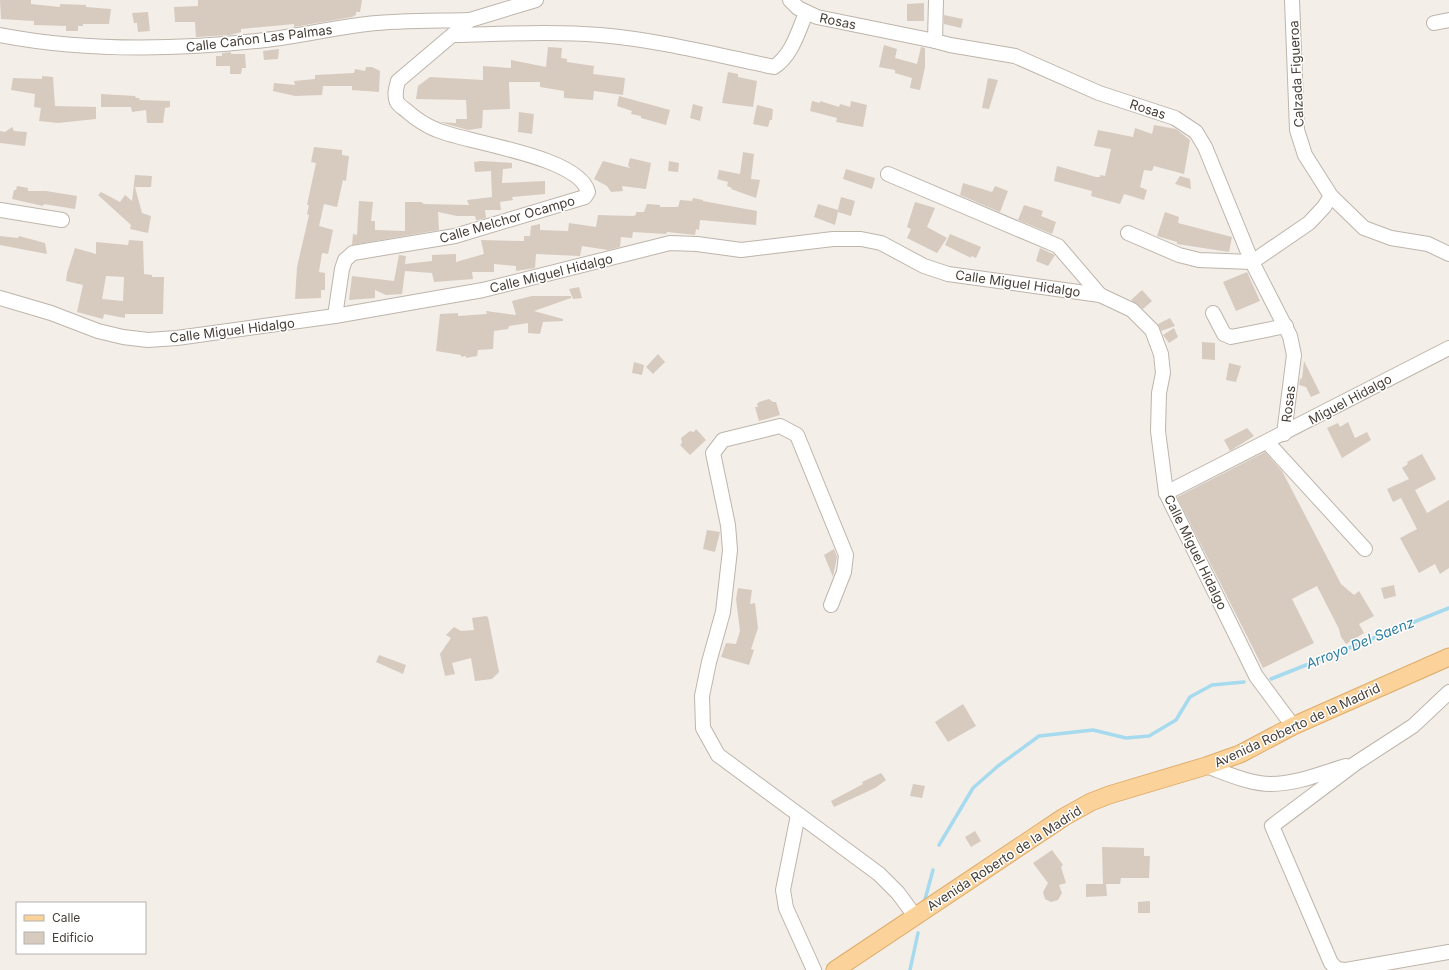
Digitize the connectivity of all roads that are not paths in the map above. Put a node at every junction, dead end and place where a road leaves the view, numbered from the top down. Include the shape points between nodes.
1 (536, 0) edge
2 (790, 0) edge
3 (936, 0) edge
4 (1292, 0) edge
5 (806, 13) junction
6 (470, 20) junction
7 (1449, 20) edge
8 (1434, 23) dead end
9 (0, 35) edge
10 (454, 35) junction
11 (935, 41) junction
12 (888, 174) dead end
13 (1331, 196) junction
14 (0, 210) edge
15 (62, 220) dead end
16 (1128, 233) dead end
17 (1449, 254) edge
18 (1252, 262) junction
19 (1100, 295) junction
20 (0, 298) edge
21 (1213, 313) dead end
22 (335, 316) junction
23 (1286, 326) junction
24 (1449, 348) edge
25 (1284, 434) junction
26 (1267, 442) junction
27 (1166, 493) junction
28 (1365, 549) dead end
29 (831, 605) dead end
30 (1449, 657) edge
31 (1449, 692) edge
32 (1293, 726) junction
33 (1356, 763) junction
34 (1206, 766) junction
35 (798, 815) junction
36 (915, 916) junction
37 (1449, 952) edge
38 (814, 970) edge
39 (835, 970) edge
40 (1345, 970) edge

1 - 6 street, Calle Melchor Ocampo
2 - 5 street, Rosas
3 - 11 street
4 - 13 street, Calzada Figueroa via 1297,130 1305,156
5 - 10 street via 784,60 774,67 660,43 600,35
5 - 11 street, Rosas
6 - 9 street, Calle Cañon Las Palmas via 368,24 259,40 159,48 105,48
6 - 10 street, Calle Melchor Ocampo
7 - 8 street
10 - 22 street, Calle Melchor Ocampo via 398,81 395,95 398,104 412,116 437,130 510,148 544,160 587,184 588,192 585,197 455,236 353,254 345,260 342,269
11 - 18 street, Rosas via 1015,56 1099,93 1186,124 1196,132 1205,146
12 - 19 street, Calle Miguel Hidalgo via 1058,246
13 - 17 street, Calzada Figueroa via 1364,228 1391,238 1428,244
13 - 18 street via 1309,223
14 - 15 street
16 - 18 street via 1179,255 1199,260
18 - 23 street, Rosas
19 - 22 street, Calle Miguel Hidalgo via 948,274 924,266 881,243 861,239 833,239 741,250 670,243 483,290
19 - 27 street, Calle Miguel Hidalgo via 1132,310 1152,330 1160,354 1163,373 1159,394 1158,431
20 - 22 street, Calle Miguel Hidalgo via 51,313 98,331 148,340
21 - 23 street via 1224,334 1231,337
23 - 25 street, Rosas via 1294,355
24 - 25 street, Miguel Hidalgo
25 - 26 street, Miguel Hidalgo
26 - 27 street, Miguel Hidalgo
26 - 28 street
27 - 32 street, Calle Miguel Hidalgo via 1256,676
29 - 35 street via 844,572 846,555 796,435 780,426 723,440 713,453 728,525 730,550 723,612 702,696 703,728 718,755
30 - 32 main road, Avenida Roberto de la Madrid
31 - 33 street via 1413,726
32 - 34 main road, Avenida Roberto de la Madrid via 1240,754
33 - 34 street via 1299,780 1271,784
33 - 40 street via 1272,826 1331,963 1337,969
34 - 36 main road, Avenida Roberto de la Madrid via 1091,802
35 - 36 street via 879,874 898,892
35 - 38 street via 783,890 786,908
36 - 39 main road, Avenida Roberto de la Madrid
37 - 40 street

